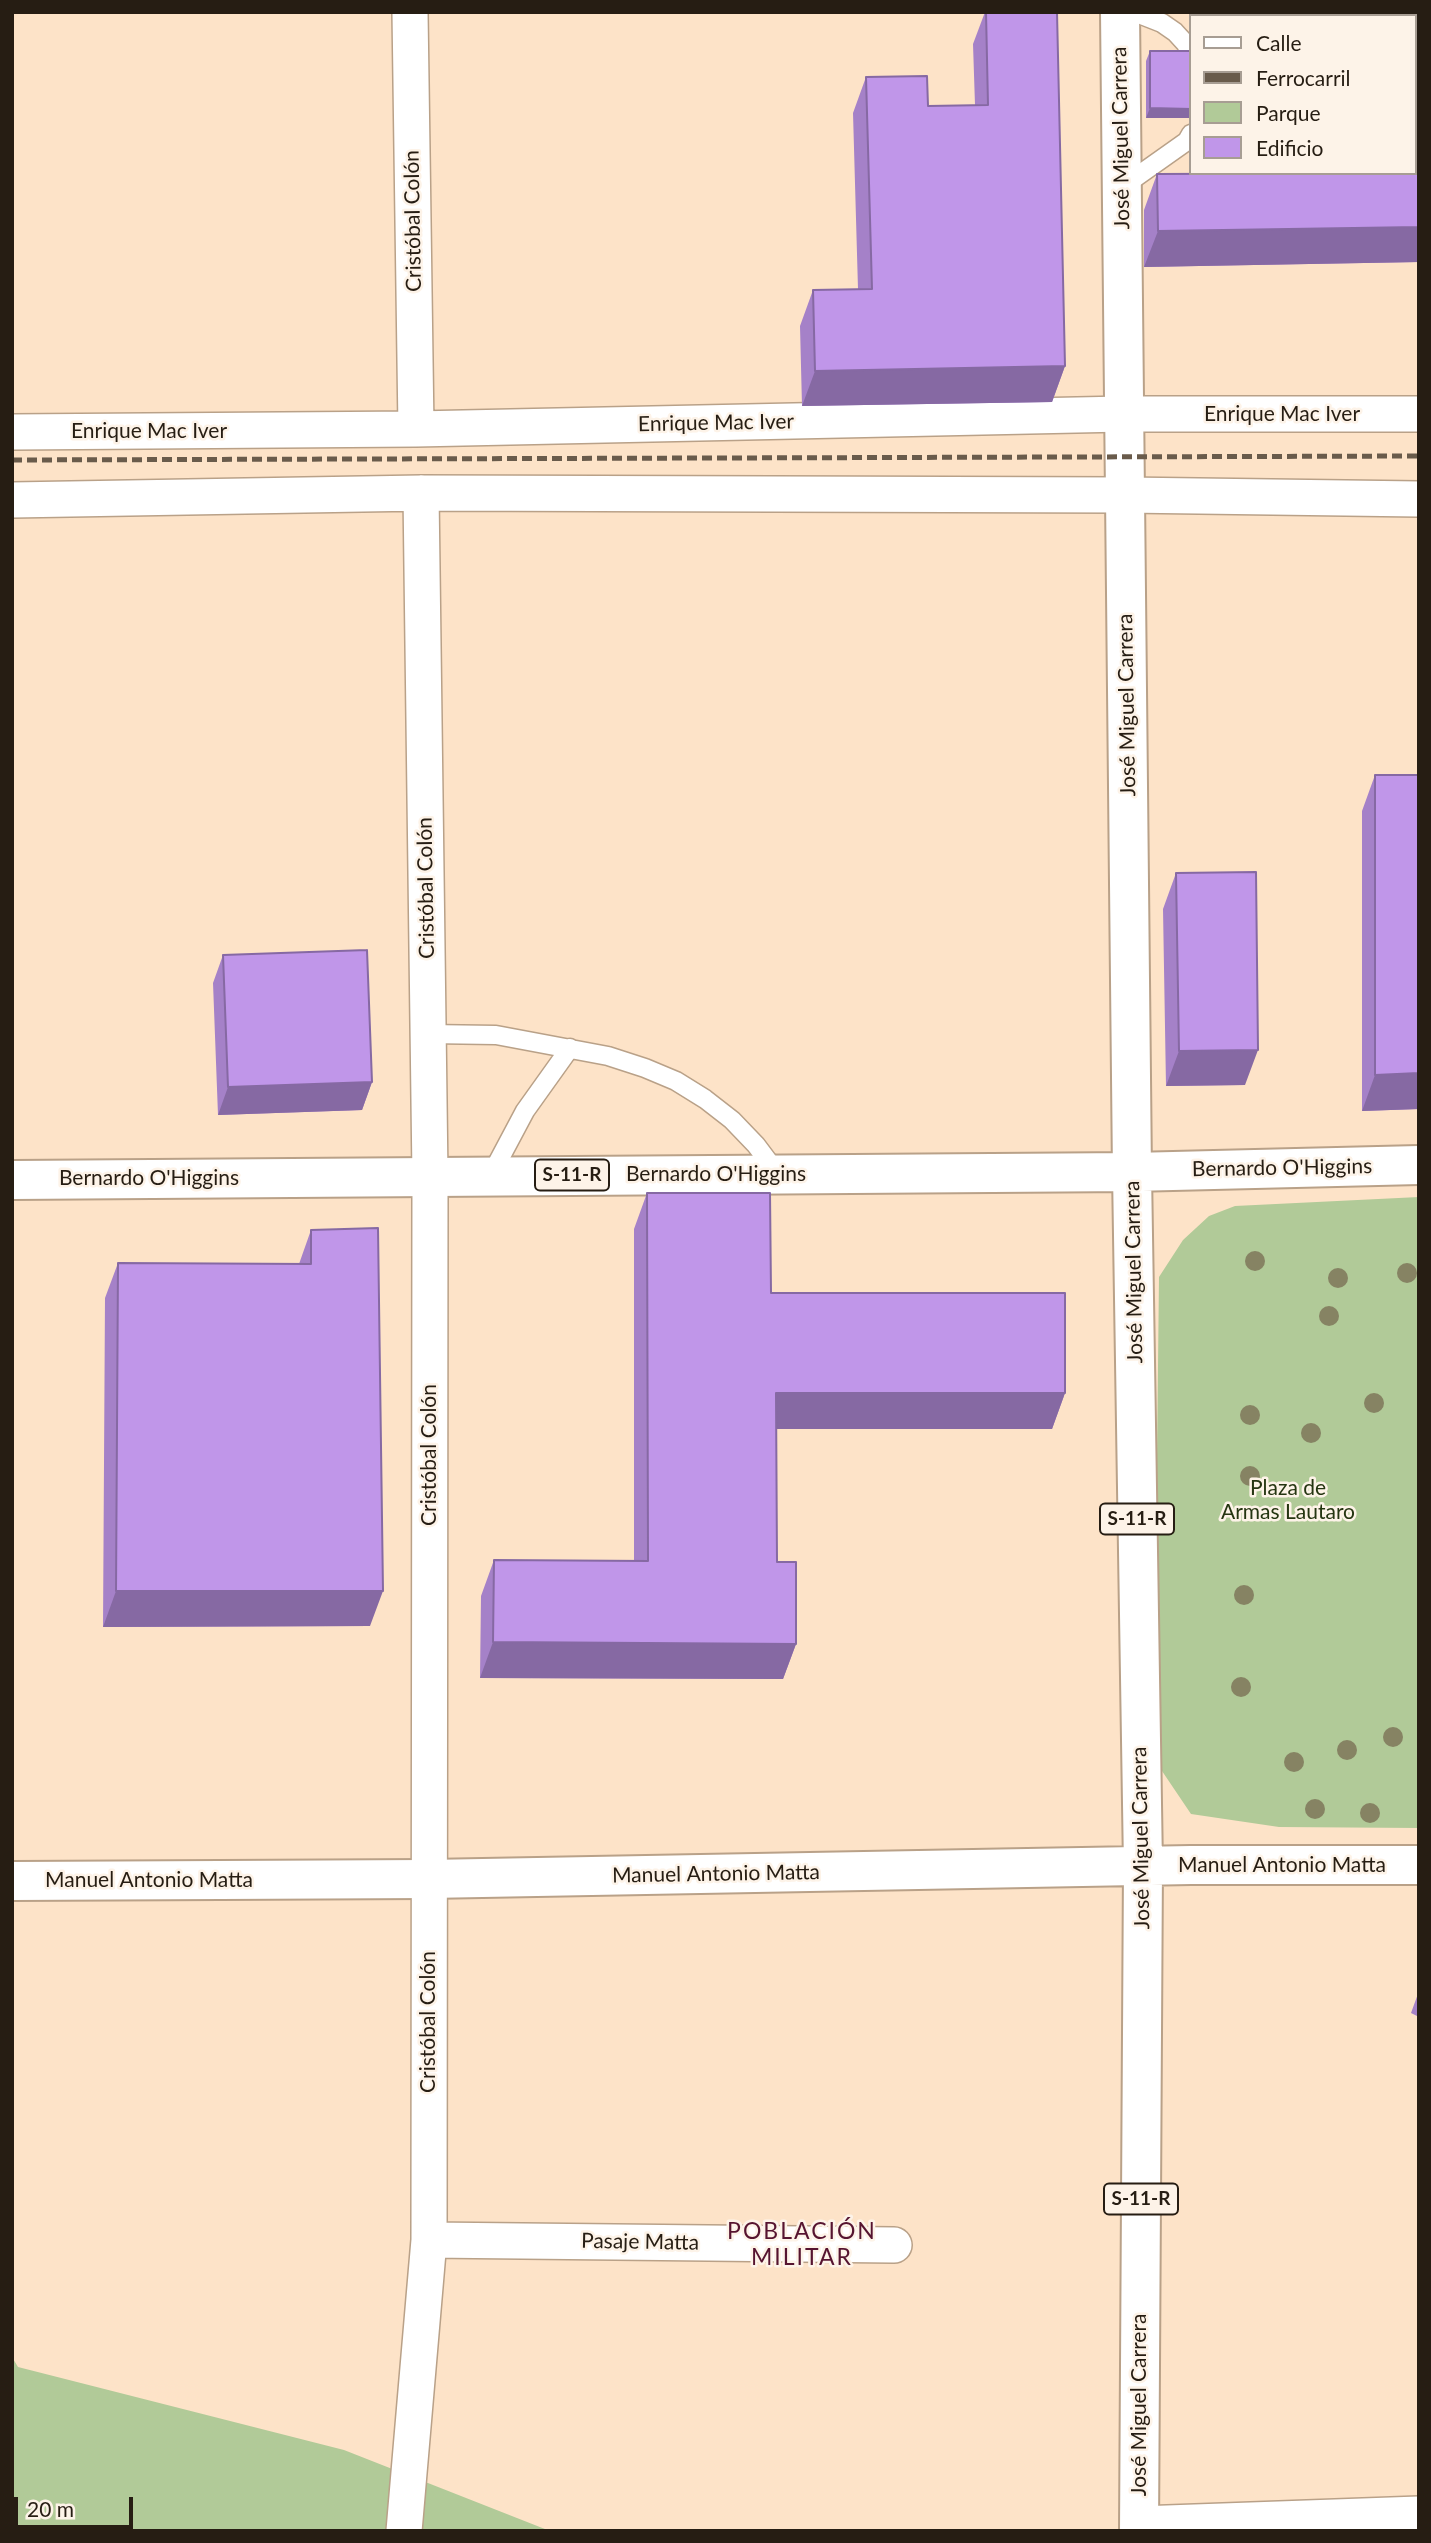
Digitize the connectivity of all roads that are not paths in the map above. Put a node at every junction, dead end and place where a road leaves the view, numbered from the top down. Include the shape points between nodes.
1 (410, 12) edge
2 (1120, 12) edge
3 (1134, 12) edge
4 (1190, 53) edge
5 (1190, 136) edge
6 (1122, 187) junction
7 (1419, 414) edge
8 (1124, 415) junction
9 (416, 429) junction
10 (12, 432) edge
11 (421, 493) junction
12 (1125, 495) junction
13 (1419, 499) edge
14 (12, 500) edge
15 (428, 1034) junction
16 (570, 1048) junction
17 (1419, 1165) edge
18 (1132, 1172) junction
19 (776, 1173) junction
20 (491, 1175) junction
21 (430, 1176) junction
22 (12, 1180) edge
23 (1419, 1865) edge
24 (1143, 1867) junction
25 (428, 1879) junction
26 (12, 1881) edge
27 (429, 2240) junction
28 (894, 2245) dead end
29 (1419, 2514) edge
30 (1139, 2527) edge
31 (404, 2531) edge

1 - 9 street, Cristóbal Colón
2 - 6 main road, José Miguel Carrera
3 - 4 lane via 1175,32
5 - 6 lane
6 - 8 main road, José Miguel Carrera
7 - 8 street, Enrique Mac Iver
8 - 9 street, Enrique Mac Iver
8 - 12 main road, José Miguel Carrera
9 - 10 street, Enrique Mac Iver
11 - 12 street
11 - 14 street
11 - 15 street, Cristóbal Colón
12 - 13 street
12 - 18 main road, José Miguel Carrera
15 - 16 lane via 496,1035
15 - 21 street, Cristóbal Colón
16 - 19 lane via 608,1056 676,1082 705,1099 756,1145
16 - 20 lane via 525,1111
17 - 18 main road, Bernardo O'Higgins
18 - 19 main road, Bernardo O'Higgins / S-11-R
18 - 24 main road, José Miguel Carrera / S-11-R
19 - 20 main road, Bernardo O'Higgins / S-11-R
20 - 21 main road, Bernardo O'Higgins / S-11-R
21 - 22 main road, Bernardo O'Higgins / S-11-R
21 - 25 street, Cristóbal Colón
23 - 24 main road, Manuel Antonio Matta
24 - 25 main road, Manuel Antonio Matta
24 - 30 main road, José Miguel Carrera / S-11-R
25 - 26 main road, Manuel Antonio Matta
25 - 27 street, Cristóbal Colón
27 - 28 street, Pasaje Matta
27 - 31 street, Cristóbal Colón
29 - 30 street

